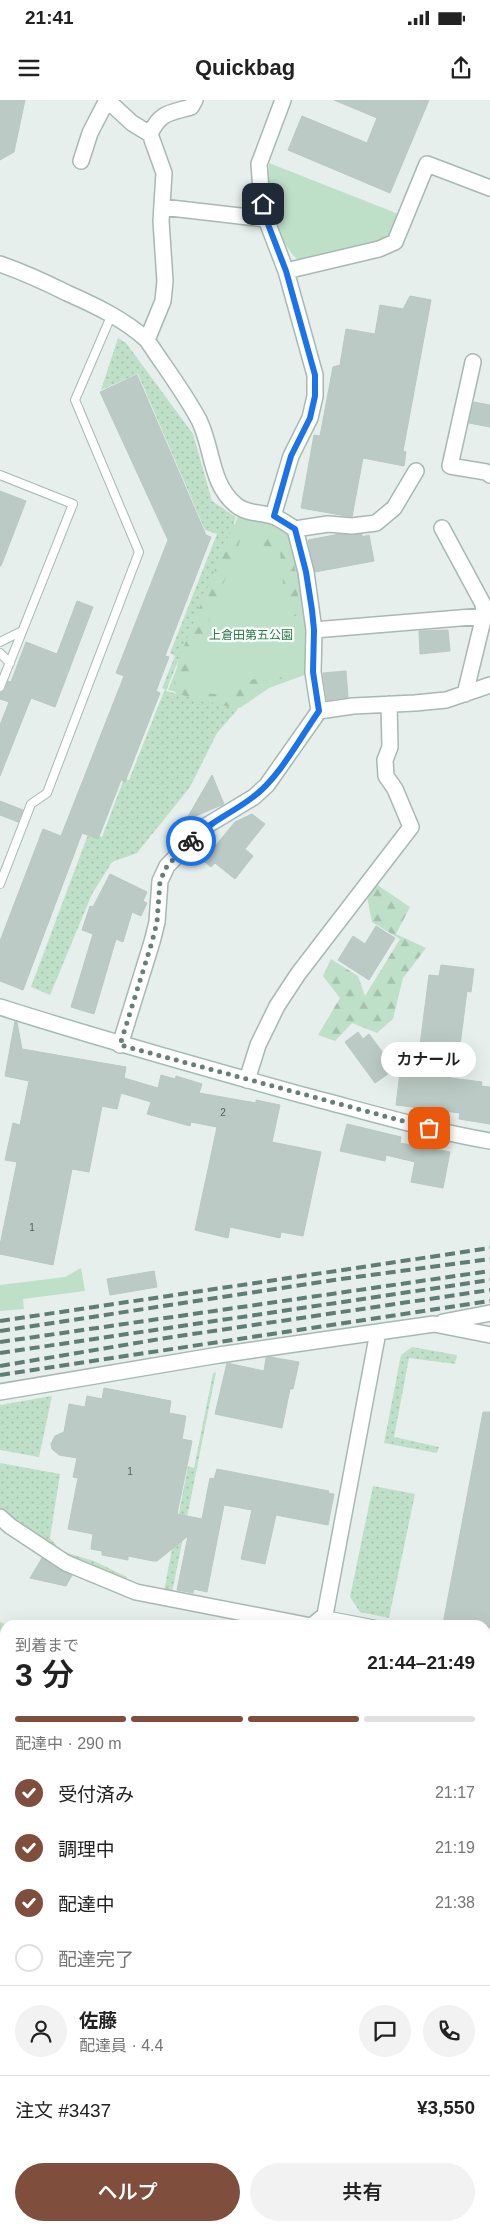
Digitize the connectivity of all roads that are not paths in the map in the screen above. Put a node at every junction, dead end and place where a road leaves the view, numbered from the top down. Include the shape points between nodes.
1 (195, 100) edge
2 (283, 100) edge
3 (150, 134) junction
4 (82, 161) dead end
5 (490, 188) edge
6 (162, 206) junction
7 (266, 219) junction
8 (0, 264) edge
9 (286, 271) junction
10 (112, 314) junction
11 (147, 340) junction
12 (473, 362) dead end
13 (416, 471) dead end
14 (0, 475) edge
15 (490, 475) edge
16 (274, 516) junction
17 (442, 528) dead end
18 (295, 529) junction
19 (484, 616) junction
20 (314, 630) junction
21 (22, 631) junction
22 (0, 642) edge
23 (0, 653) edge
24 (10, 663) junction
25 (2, 673) edge
26 (490, 686) edge
27 (0, 687) edge
28 (464, 694) junction
29 (389, 704) junction
30 (319, 711) junction
31 (0, 884) edge
32 (0, 1008) edge
33 (120, 1045) junction
34 (247, 1080) junction
35 (490, 1141) edge
36 (490, 1314) edge
37 (434, 1324) junction
38 (378, 1332) junction
39 (490, 1335) edge
40 (0, 1392) edge
41 (0, 1517) edge
42 (325, 1615) junction
43 (280, 1620) edge
44 (319, 1620) edge
45 (351, 1620) edge

1 - 3 street via 191,107 164,114 156,121
2 - 7 street via 259,164
3 - 4 street via 107,100 90,133
3 - 6 street via 164,173
5 - 9 street via 427,164 395,242 379,249
6 - 7 street
6 - 11 street via 163,301
7 - 9 street
8 - 10 street
9 - 16 street via 315,375 315,396 310,418 291,456
10 - 11 street
10 - 31 lane via 75,400 140,552 47,793 31,804
11 - 16 street via 198,419 208,439 214,470 225,495 249,512
12 - 15 street via 450,466
13 - 18 street via 394,508 376,523 328,524
14 - 21 lane via 73,504
16 - 18 street
17 - 19 street via 483,604
18 - 20 street via 306,572
19 - 20 street
19 - 28 street
20 - 30 street via 313,672
21 - 22 lane
21 - 24 lane
23 - 24 lane
24 - 25 lane
25 - 27 lane
26 - 28 street
28 - 29 street via 446,700
29 - 30 street
29 - 34 street via 390,747 385,760 386,776 411,827 277,1006 258,1045
30 - 33 street via 267,785 254,797 206,826 167,866 160,881 152,942
32 - 33 street
33 - 34 street
34 - 35 street
36 - 37 street
37 - 38 street
37 - 39 street
38 - 40 street
38 - 42 street
41 - 43 street via 66,1563 136,1592
42 - 44 street
42 - 45 lane

